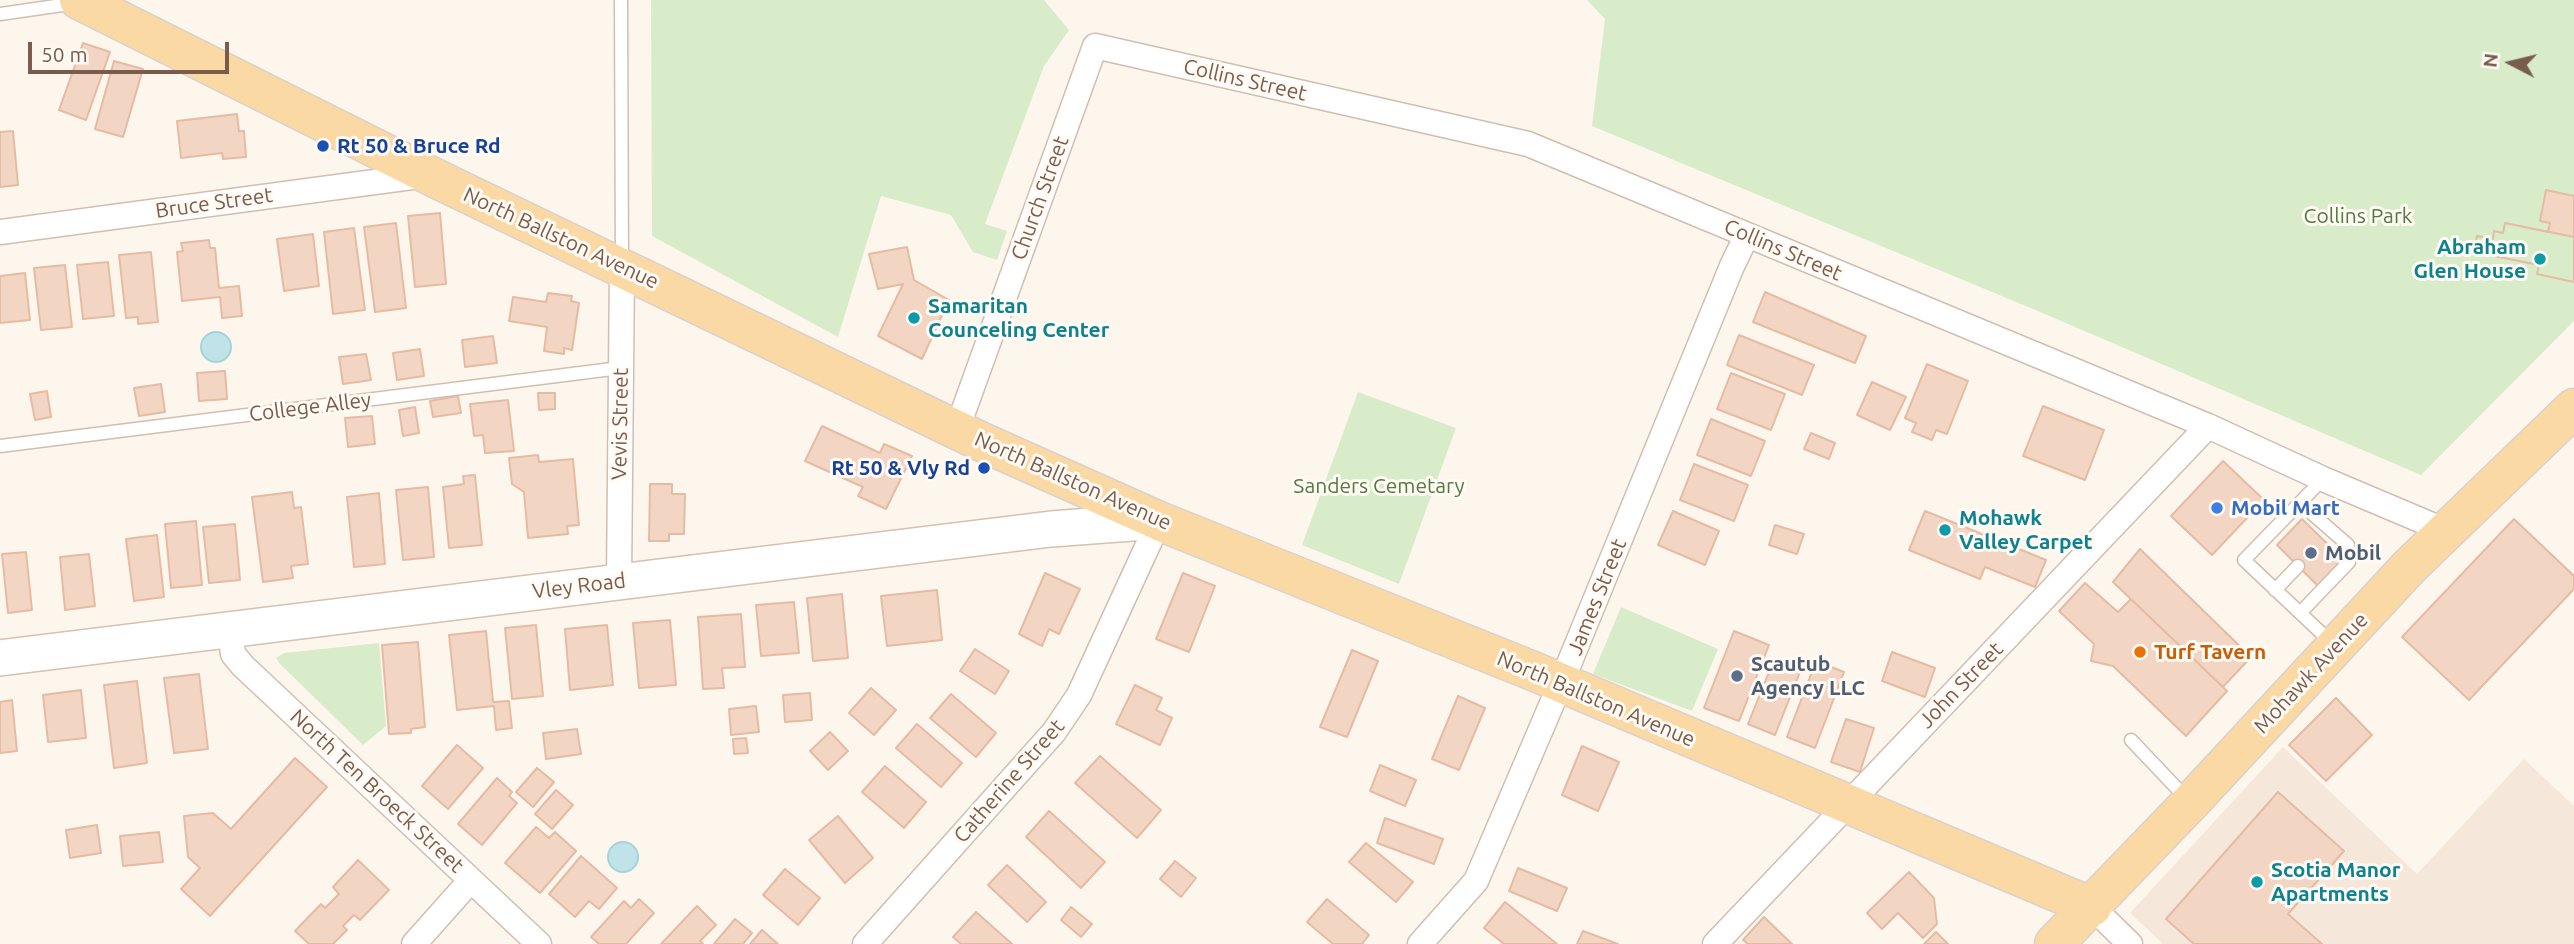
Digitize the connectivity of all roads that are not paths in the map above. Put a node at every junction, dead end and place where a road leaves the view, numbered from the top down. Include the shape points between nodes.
1 (621, 0) edge
2 (80, 1) edge
3 (0, 14) edge
4 (1095, 46) joint
5 (428, 175) junction
6 (0, 232) edge
7 (1747, 235) junction
8 (622, 268) junction
9 (620, 368) junction
10 (2574, 408) edge
11 (2208, 426) junction
12 (957, 429) junction
13 (0, 446) edge
14 (2322, 479) junction
15 (2301, 504) junction
16 (1159, 521) junction
17 (2446, 531) junction
18 (2298, 566) dead end
19 (619, 581) junction
20 (2275, 590) junction
21 (2300, 613) junction
22 (230, 630) junction
23 (2336, 647) junction
24 (0, 658) edge
25 (1561, 683) junction
26 (2131, 740) dead end
27 (2190, 803) junction
28 (1847, 804) junction
29 (471, 880) junction
30 (2092, 907) junction
31 (530, 941) edge
32 (414, 944) edge
33 (865, 944) edge
34 (1420, 944) edge
35 (1715, 944) edge
36 (2054, 944) edge
37 (2130, 944) edge

1 - 8 lane
2 - 3 lane
2 - 5 main road, North Ballston Avenue
4 - 7 street, Collins Street via 1528,144
4 - 12 street, Church Street
5 - 6 street, Bruce Street
5 - 8 main road, North Ballston Avenue
7 - 11 street, Collins Street
7 - 25 street, James Street
8 - 9 street, Vevis Street
8 - 12 main road, North Ballston Avenue
9 - 13 lane, College Alley
9 - 19 street, Vevis Street
10 - 17 main road, Mohawk Avenue
11 - 14 street, Collins Street
11 - 28 street, John Street
12 - 16 main road, North Ballston Avenue
14 - 15 lane
14 - 17 street, Collins Street
15 - 20 lane via 2244,560
15 - 21 lane via 2329,536 2348,545 2349,562
16 - 19 street, Vley Road via 1051,529
16 - 25 main road, North Ballston Avenue
16 - 33 street, Catherine Street via 1079,695 1054,732
17 - 23 main road, Mohawk Avenue
18 - 20 lane
19 - 22 street, Vley Road
20 - 21 lane
21 - 23 lane
22 - 24 street, Vley Road
22 - 29 street, North Ten Broeck Street via 233,654 243,666
23 - 27 main road, Mohawk Avenue
25 - 28 main road, North Ballston Avenue
25 - 34 street, James Street via 1476,881
26 - 27 lane
27 - 30 main road, Mohawk Avenue
28 - 30 main road, North Ballston Avenue
28 - 35 street, John Street
29 - 31 street, North Ten Broeck Street
29 - 32 street
30 - 36 main road, Mohawk Avenue
30 - 37 street

